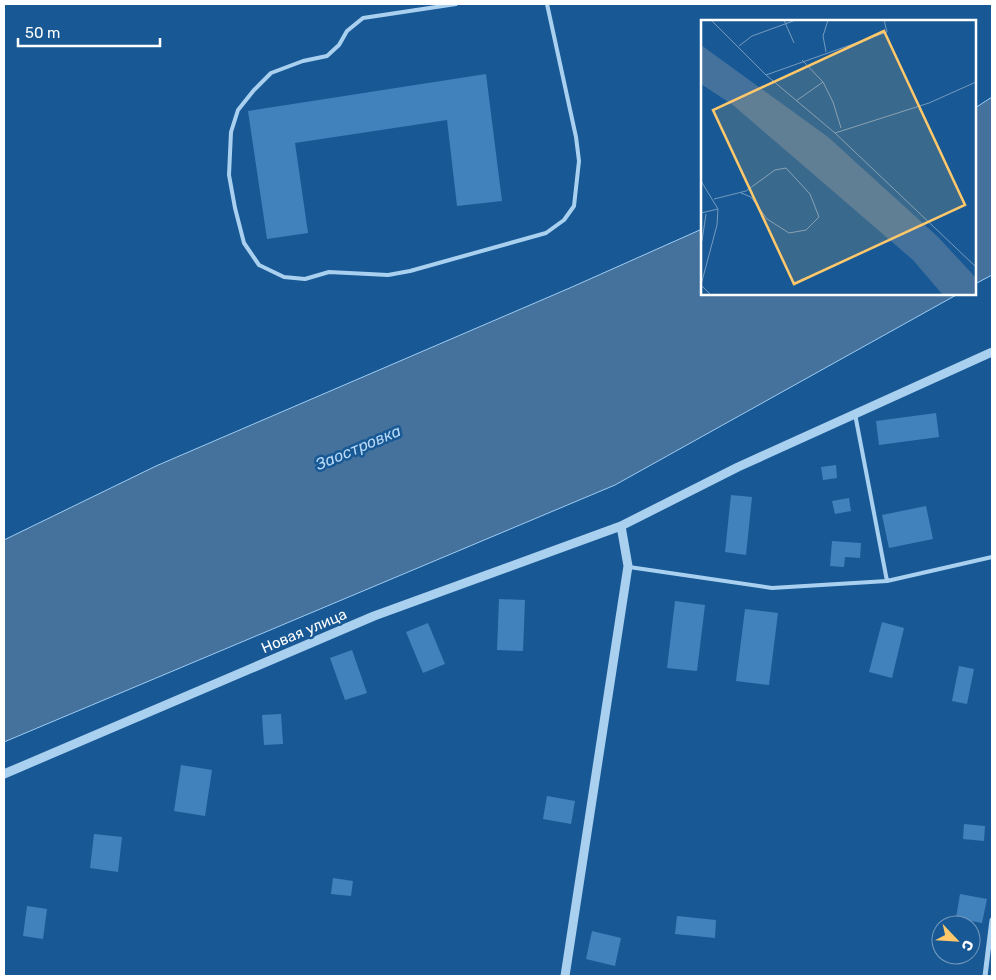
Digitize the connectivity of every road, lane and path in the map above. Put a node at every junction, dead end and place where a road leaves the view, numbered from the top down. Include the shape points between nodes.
1 (456, 4) edge
2 (547, 4) edge
3 (992, 352) edge
4 (855, 414) junction
5 (620, 526) junction
6 (992, 557) edge
7 (628, 566) junction
8 (886, 581) junction
9 (4, 774) edge
10 (992, 920) edge
11 (565, 976) edge
12 (985, 976) edge

1 - 2 lane via 363,18 347,31 327,56 272,73 238,110 231,132 230,175 244,243 259,265 284,277 305,279 329,272 388,276 546,233 564,220 574,206 579,161
3 - 4 street, Новая улица
4 - 5 street, Новая улица
4 - 8 lane
5 - 7 street
5 - 9 street, Новая улица via 374,616
6 - 8 lane
7 - 8 lane via 772,588
7 - 11 street
10 - 12 street

